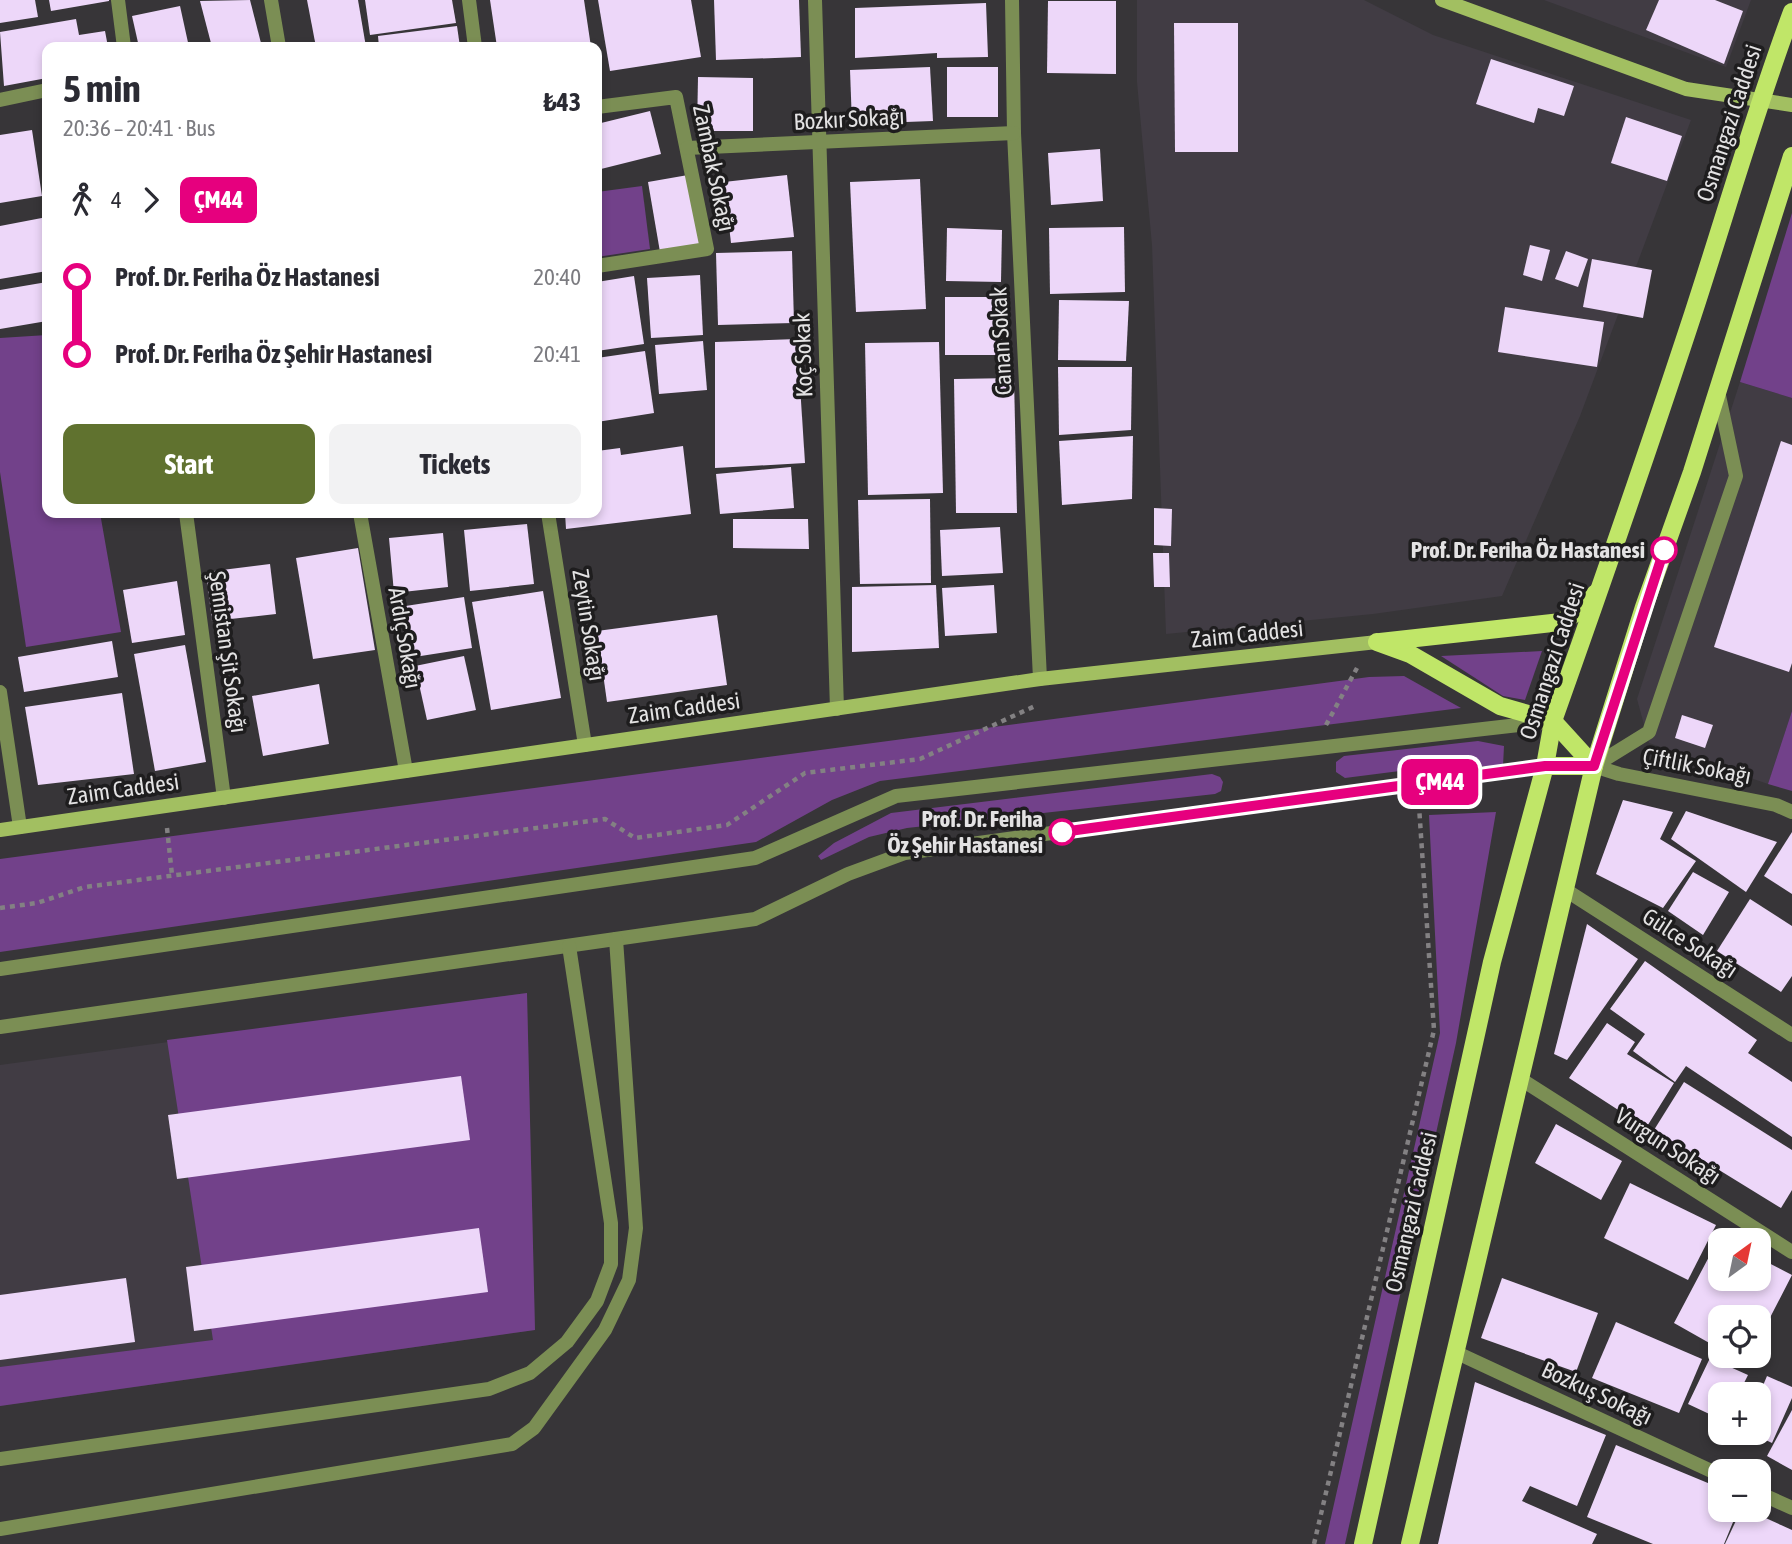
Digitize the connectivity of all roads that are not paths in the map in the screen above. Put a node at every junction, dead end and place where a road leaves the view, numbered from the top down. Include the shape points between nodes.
1 (118, 0) edge
2 (271, 0) edge
3 (469, 0) edge
4 (815, 0) edge
5 (1012, 0) edge
6 (1442, 0) edge
7 (1792, 12) edge
8 (123, 42) edge
9 (278, 42) edge
10 (474, 42) edge
11 (42, 91) edge
12 (0, 100) edge
13 (1758, 102) junction
14 (1792, 105) edge
15 (602, 106) edge
16 (1014, 133) junction
17 (819, 143) junction
18 (687, 148) junction
19 (1792, 156) edge
20 (602, 266) edge
21 (1717, 387) junction
22 (187, 518) edge
23 (361, 518) edge
24 (549, 518) edge
25 (1601, 587) junction
26 (1374, 643) junction
27 (1040, 679) junction
28 (0, 692) edge
29 (837, 709) junction
30 (1553, 721) junction
31 (585, 745) junction
32 (1545, 766) junction
33 (1594, 766) junction
34 (406, 771) junction
35 (224, 798) junction
36 (1792, 812) edge
37 (20, 827) junction
38 (0, 830) edge
39 (1564, 889) junction
40 (616, 939) junction
41 (569, 946) junction
42 (0, 969) edge
43 (0, 1027) edge
44 (1792, 1035) edge
45 (1519, 1078) junction
46 (1792, 1252) edge
47 (1455, 1352) junction
48 (0, 1460) edge
49 (1708, 1469) edge
50 (1771, 1498) edge
51 (1792, 1508) edge
52 (0, 1529) edge
53 (1363, 1544) edge
54 (1410, 1544) edge

1 - 8 street
2 - 9 street
3 - 10 street
4 - 17 street, Koç Sokak
5 - 16 street, Canan Sokak
6 - 13 street via 1686,89
7 - 13 main road, Osmangazi Caddesi
11 - 12 street
13 - 14 street
13 - 25 main road, Osmangazi Caddesi via 1738,178
15 - 18 street, Zambak Sokağı via 676,97
16 - 17 street, Bozkır Sokağı
16 - 27 street, Canan Sokak
17 - 18 street, Bozkır Sokağı
17 - 29 street, Koç Sokak
18 - 20 street, Zambak Sokağı via 707,249
19 - 21 main road
21 - 33 main road
21 - 33 street via 1736,476 1649,732
22 - 35 street, Şemistan Şit Sokağı
23 - 34 street, Ardıç Sokağı
24 - 31 street, Zeytin Sokağı
25 - 26 main road via 1579,611 1561,622
25 - 30 main road, Osmangazi Caddesi
26 - 27 street, Zaim Caddesi
26 - 30 main road via 1410,654 1500,706
27 - 29 street, Zaim Caddesi
28 - 37 street
29 - 31 street, Zaim Caddesi
30 - 32 main road, Osmangazi Caddesi
30 - 33 main road
30 - 42 street via 896,796 755,858
31 - 34 street, Zaim Caddesi
32 - 33 main road
32 - 40 street via 905,853 848,874 755,919
32 - 53 main road, Osmangazi Caddesi via 1492,962
33 - 36 street, Çiftlik Sokağı
33 - 39 main road
34 - 35 street, Zaim Caddesi
35 - 37 street, Zaim Caddesi
37 - 38 street, Zaim Caddesi
39 - 44 street, Gülce Sokağı
39 - 45 main road
40 - 41 street
40 - 52 street via 636,1228 629,1280 605,1330 534,1428 512,1444
41 - 43 street
41 - 48 street via 611,1223 611,1264 597,1301 567,1342 530,1373 489,1389
45 - 46 street, Vurgun Sokağı
45 - 47 main road
47 - 49 street, Bozkuş Sokağı
47 - 54 main road
50 - 51 street

